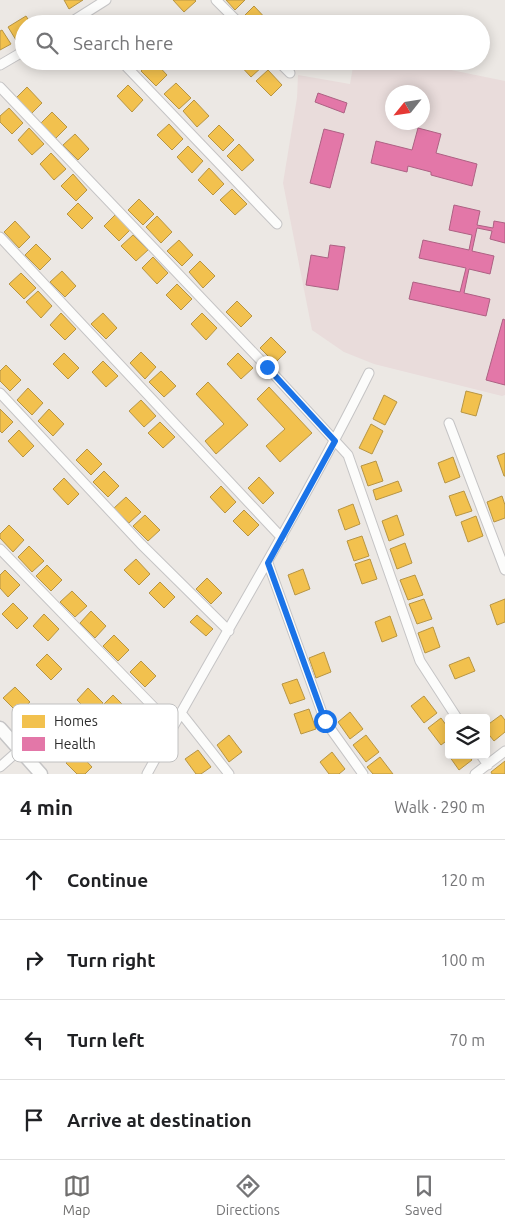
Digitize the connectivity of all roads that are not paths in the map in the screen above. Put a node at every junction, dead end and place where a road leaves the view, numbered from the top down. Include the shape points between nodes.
1 (106, 0) edge
2 (216, 0) edge
3 (88, 15) edge
4 (231, 15) edge
5 (15, 56) edge
6 (0, 65) edge
7 (130, 70) edge
8 (287, 70) edge
9 (290, 73) dead end
10 (0, 87) edge
11 (277, 224) dead end
12 (0, 237) edge
13 (369, 373) dead end
14 (0, 393) edge
15 (449, 423) dead end
16 (335, 441) junction
17 (282, 538) junction
18 (0, 548) edge
19 (268, 563) junction
20 (505, 570) edge
21 (229, 631) junction
22 (151, 704) edge
23 (181, 713) junction
24 (454, 714) edge
25 (178, 718) edge
26 (0, 728) edge
27 (12, 742) edge
28 (505, 751) edge
29 (12, 756) edge
30 (484, 759) edge
31 (30, 762) edge
32 (154, 762) edge
33 (488, 765) junction
34 (0, 767) edge
35 (41, 774) edge
36 (147, 774) edge
37 (228, 774) edge
38 (364, 774) edge
39 (476, 774) edge

1 - 3 street
2 - 4 street
5 - 6 street
7 - 11 street
8 - 9 street
10 - 16 street
12 - 17 street
13 - 16 street
14 - 21 street via 141,544
15 - 20 street
16 - 17 street
16 - 24 street via 348,455 420,661
17 - 19 street
18 - 22 street
19 - 21 street
19 - 38 street via 325,721
21 - 23 street
23 - 25 street
23 - 37 street
26 - 27 street
28 - 33 street
29 - 34 street
30 - 33 street
31 - 35 street
32 - 36 street
33 - 39 street

